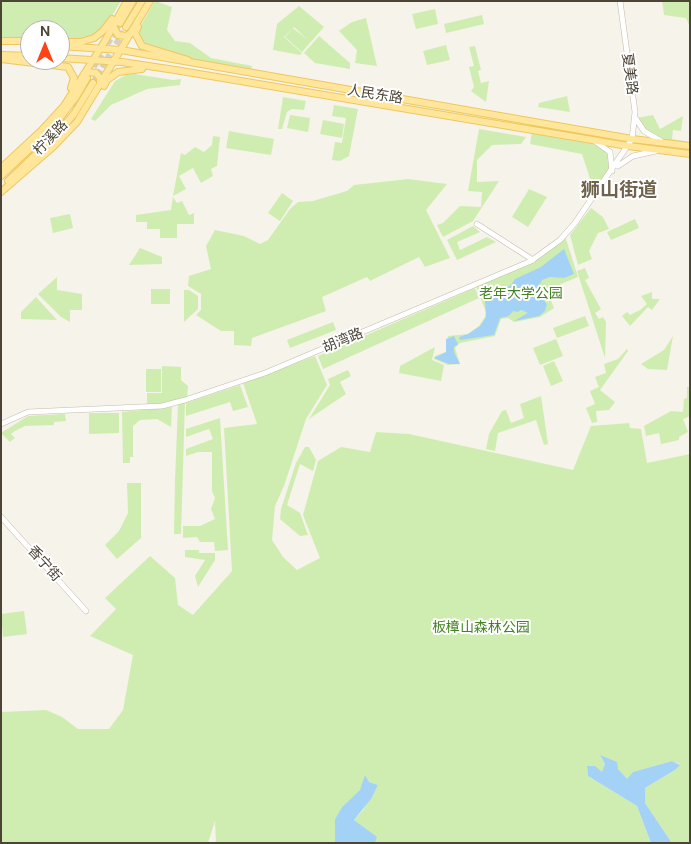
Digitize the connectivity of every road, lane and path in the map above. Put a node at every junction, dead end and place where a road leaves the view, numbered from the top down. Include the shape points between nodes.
1 (125, 1) edge
2 (133, 1) edge
3 (142, 1) edge
4 (151, 1) edge
5 (620, 1) edge
6 (120, 23) tunnel mouth
7 (113, 26) junction
8 (129, 29) junction
9 (1, 41) edge
10 (20, 42) edge
11 (70, 42) edge
12 (20, 43) edge
13 (1, 44) edge
14 (70, 47) edge
15 (100, 49) junction
16 (121, 50) junction
17 (1, 55) edge
18 (20, 56) edge
19 (1, 59) edge
20 (70, 59) edge
21 (93, 60) junction
22 (178, 61) junction
23 (113, 62) junction
24 (204, 65) junction
25 (175, 70) junction
26 (85, 77) junction
27 (97, 84) junction
28 (85, 111) junction
29 (635, 112) junction
30 (41, 131) junction
31 (584, 138) junction
32 (632, 139) junction
33 (666, 143) junction
34 (628, 146) junction
35 (690, 146) edge
36 (661, 150) junction
37 (690, 154) edge
38 (1, 168) edge
39 (612, 171) junction
40 (1, 176) edge
41 (1, 187) edge
42 (1, 192) edge
43 (477, 224) dead end
44 (533, 260) junction
45 (1, 424) edge
46 (1, 517) edge
47 (86, 611) dead end

1 - 7 main road
1 - 11 main road via 110,23 94,38
2 - 6 main road
3 - 8 main road
4 - 8 main road
4 - 24 main road via 135,33 137,41 142,46
5 - 29 street, 夏美路
7 - 8 main road via 119,36 126,36
7 - 15 main road
8 - 16 main road
9 - 10 main road
12 - 13 main road
14 - 15 main road, 人民东路
15 - 16 main road, 人民东路
15 - 21 main road
16 - 22 main road, 人民东路
16 - 23 main road
17 - 18 main road
19 - 30 main road via 59,65 68,67 72,72 73,86
20 - 21 main road, 人民东路
21 - 23 main road, 人民东路
21 - 26 main road
22 - 24 main road, 人民东路
22 - 25 main road
23 - 25 main road, 人民东路
23 - 27 main road
24 - 32 main road, 人民东路
25 - 28 main road via 160,72 136,68 118,72
25 - 31 main road, 人民东路
26 - 27 main road via 88,72 96,73 100,78
26 - 30 main road
26 - 40 main road, 柠溪路 via 53,127
27 - 28 main road
27 - 41 main road, 柠溪路 via 55,136
28 - 42 main road via 53,147
29 - 32 street, 夏美路
29 - 33 street via 642,130
30 - 38 main road
31 - 34 main road, 人民东路
31 - 39 street via 608,149 612,157
32 - 33 main road, 人民东路
32 - 34 street, 夏美路
33 - 35 main road, 人民东路
34 - 36 main road, 人民东路
34 - 39 street, 胡湾路
36 - 37 main road, 人民东路
36 - 39 street via 633,156
39 - 44 street, 胡湾路 via 560,240
43 - 44 street
44 - 45 street, 胡湾路 via 282,366 185,400 162,406 28,412
46 - 47 street, 香宁街

